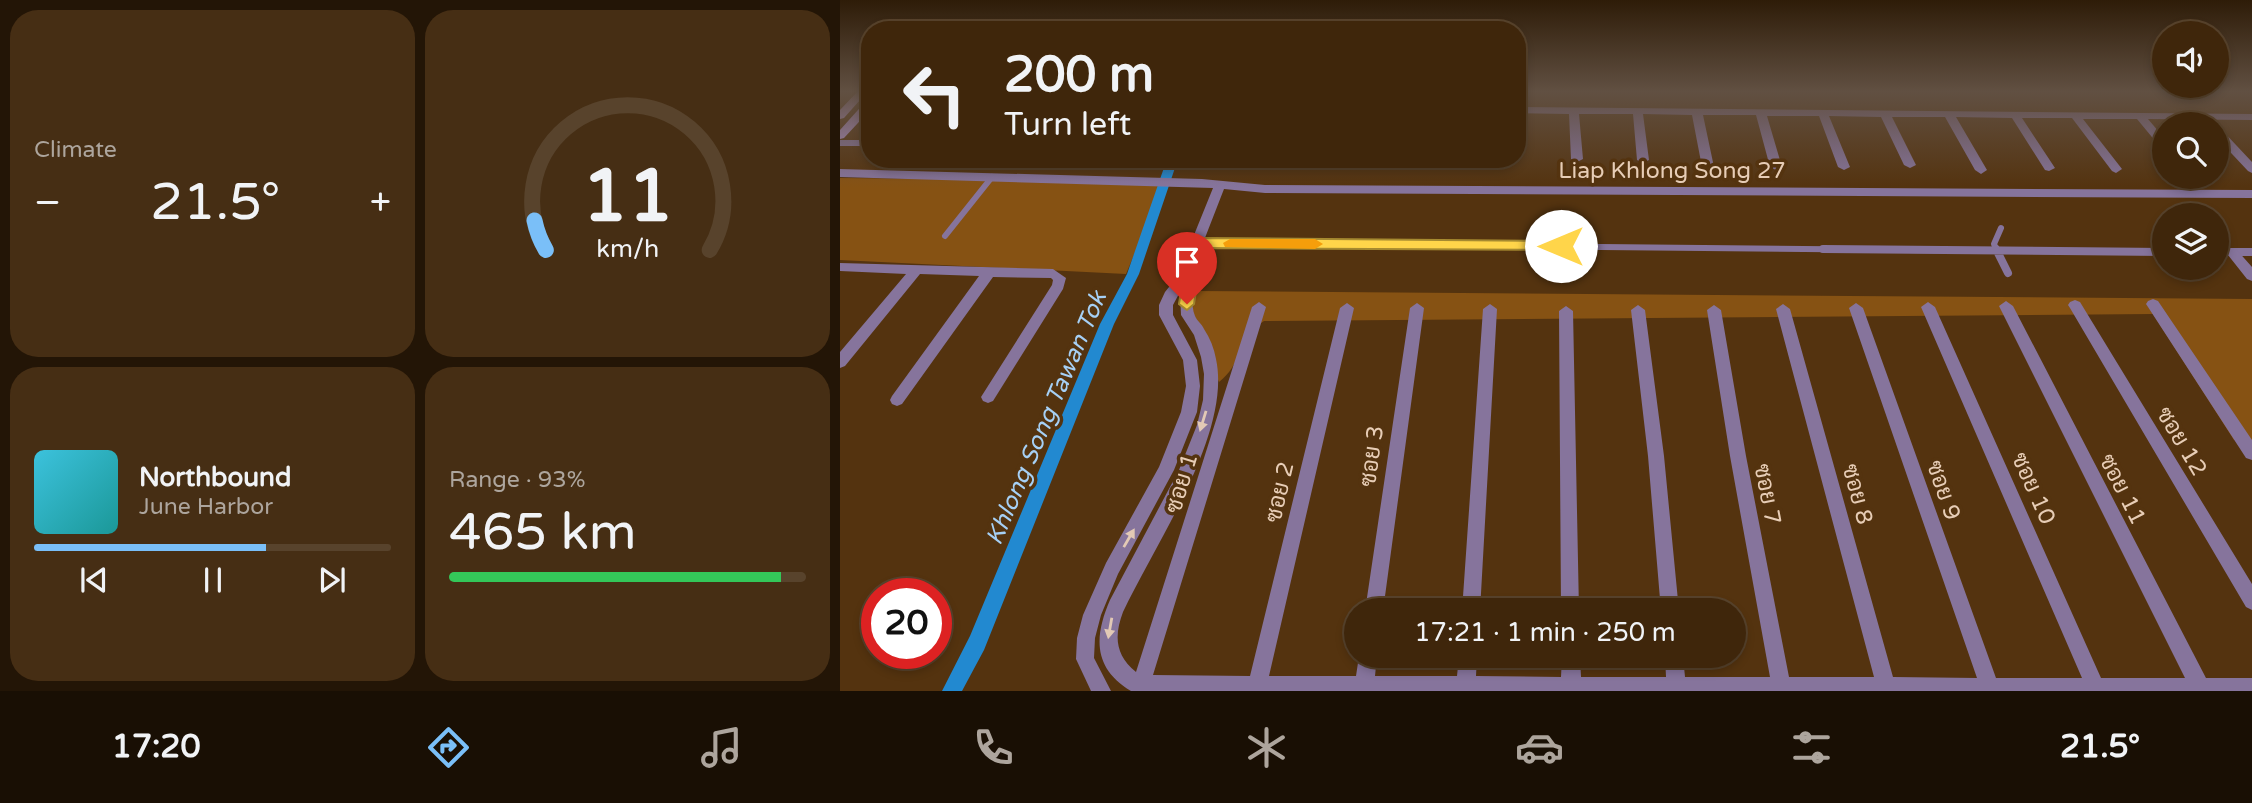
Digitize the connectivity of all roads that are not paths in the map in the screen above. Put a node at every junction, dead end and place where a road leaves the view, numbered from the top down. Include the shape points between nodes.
1 (1575, 123) edge
2 (1639, 123) edge
3 (1700, 123) edge
4 (1764, 123) edge
5 (1826, 123) edge
6 (1890, 123) edge
7 (1954, 123) edge
8 (2020, 123) edge
9 (2081, 123) edge
10 (840, 143) edge
11 (861, 143) edge
12 (2229, 144) edge
13 (1577, 159) dead end
14 (1643, 160) dead end
15 (1910, 165) dead end
16 (1707, 167) dead end
17 (1776, 167) dead end
18 (1843, 167) dead end
19 (2049, 168) dead end
20 (2116, 169) dead end
21 (2252, 169) edge
22 (1981, 170) dead end
23 (840, 173) edge
24 (992, 177) junction
25 (1220, 185) junction
26 (2252, 194) edge
27 (2001, 228) dead end
28 (945, 236) dead end
29 (1196, 243) junction
30 (1997, 250) junction
31 (2152, 252) edge
32 (2232, 252) joint
33 (2252, 252) edge
34 (840, 267) edge
35 (917, 269) junction
36 (989, 272) junction
37 (2008, 272) dead end
38 (2252, 275) edge
39 (1183, 279) junction
40 (2153, 304) dead end
41 (2075, 305) dead end
42 (2006, 306) dead end
43 (1259, 307) dead end
44 (1928, 307) dead end
45 (1347, 308) dead end
46 (1417, 308) dead end
47 (1856, 308) dead end
48 (1490, 309) dead end
49 (1783, 309) dead end
50 (1638, 310) dead end
51 (1714, 310) dead end
52 (1566, 311) dead end
53 (1199, 357) junction
54 (840, 362) edge
55 (988, 397) dead end
56 (897, 400) dead end
57 (2252, 453) edge
58 (1212, 459) junction
59 (1180, 468) junction
60 (1376, 598) edge
61 (1472, 598) edge
62 (1570, 598) edge
63 (1669, 598) edge
64 (2252, 601) edge
65 (1366, 668) edge
66 (1467, 668) edge
67 (1571, 668) edge
68 (1675, 668) edge
69 (1145, 672) dead end
70 (1782, 686) junction
71 (1257, 687) junction
72 (1364, 687) junction
73 (1676, 687) junction
74 (1990, 687) junction
75 (1465, 688) junction
76 (2096, 688) junction
77 (2252, 688) edge
78 (1571, 689) edge
79 (1887, 689) edge
80 (2201, 690) edge
81 (1101, 691) edge

1 - 13 street
2 - 14 street
3 - 16 street
4 - 17 street
5 - 18 street
6 - 15 street
7 - 22 street
8 - 19 street
9 - 20 street
10 - 11 street
12 - 21 street
23 - 24 street, Liap Khlong Song 27
24 - 25 street, Liap Khlong Song 27
24 - 28 lane
25 - 26 street, Liap Khlong Song 27 via 1265,189
25 - 29 street
27 - 30 lane via 1993,240
29 - 30 lane
29 - 39 street
30 - 31 lane
30 - 37 lane
32 - 33 lane
32 - 38 street
34 - 35 street
35 - 36 street
35 - 54 street
36 - 55 street via 1060,278
36 - 56 street
39 - 53 street via 1189,291 1188,315 1200,333
39 - 53 street via 1170,295 1166,315
40 - 57 street
41 - 64 street, ซอย 12
42 - 80 street, ซอย 11
43 - 58 street, ซอย 1
44 - 76 street, ซอย 10
45 - 71 street, ซอย 2
46 - 60 street, ซอย 3
47 - 74 street, ซอย 9
48 - 61 street
49 - 79 street, ซอย 8
50 - 63 street
51 - 70 street, ซอย 7
52 - 62 street
53 - 59 street
53 -> 59 street via 1211,374 1210,401
58 - 59 street
58 - 69 street, ซอย 1
59 -> 71 street via 1112,616 1108,646 1117,669 1139,685
81 -> 59 street via 1085,659 1092,615 1112,569
65 - 72 street
66 - 75 street
67 - 78 street
68 - 73 street
70 - 73 street
70 - 79 street
71 - 72 street
72 - 75 street
73 - 78 street
74 - 76 street
74 - 79 street
75 - 78 street
76 - 80 street
77 - 80 street

